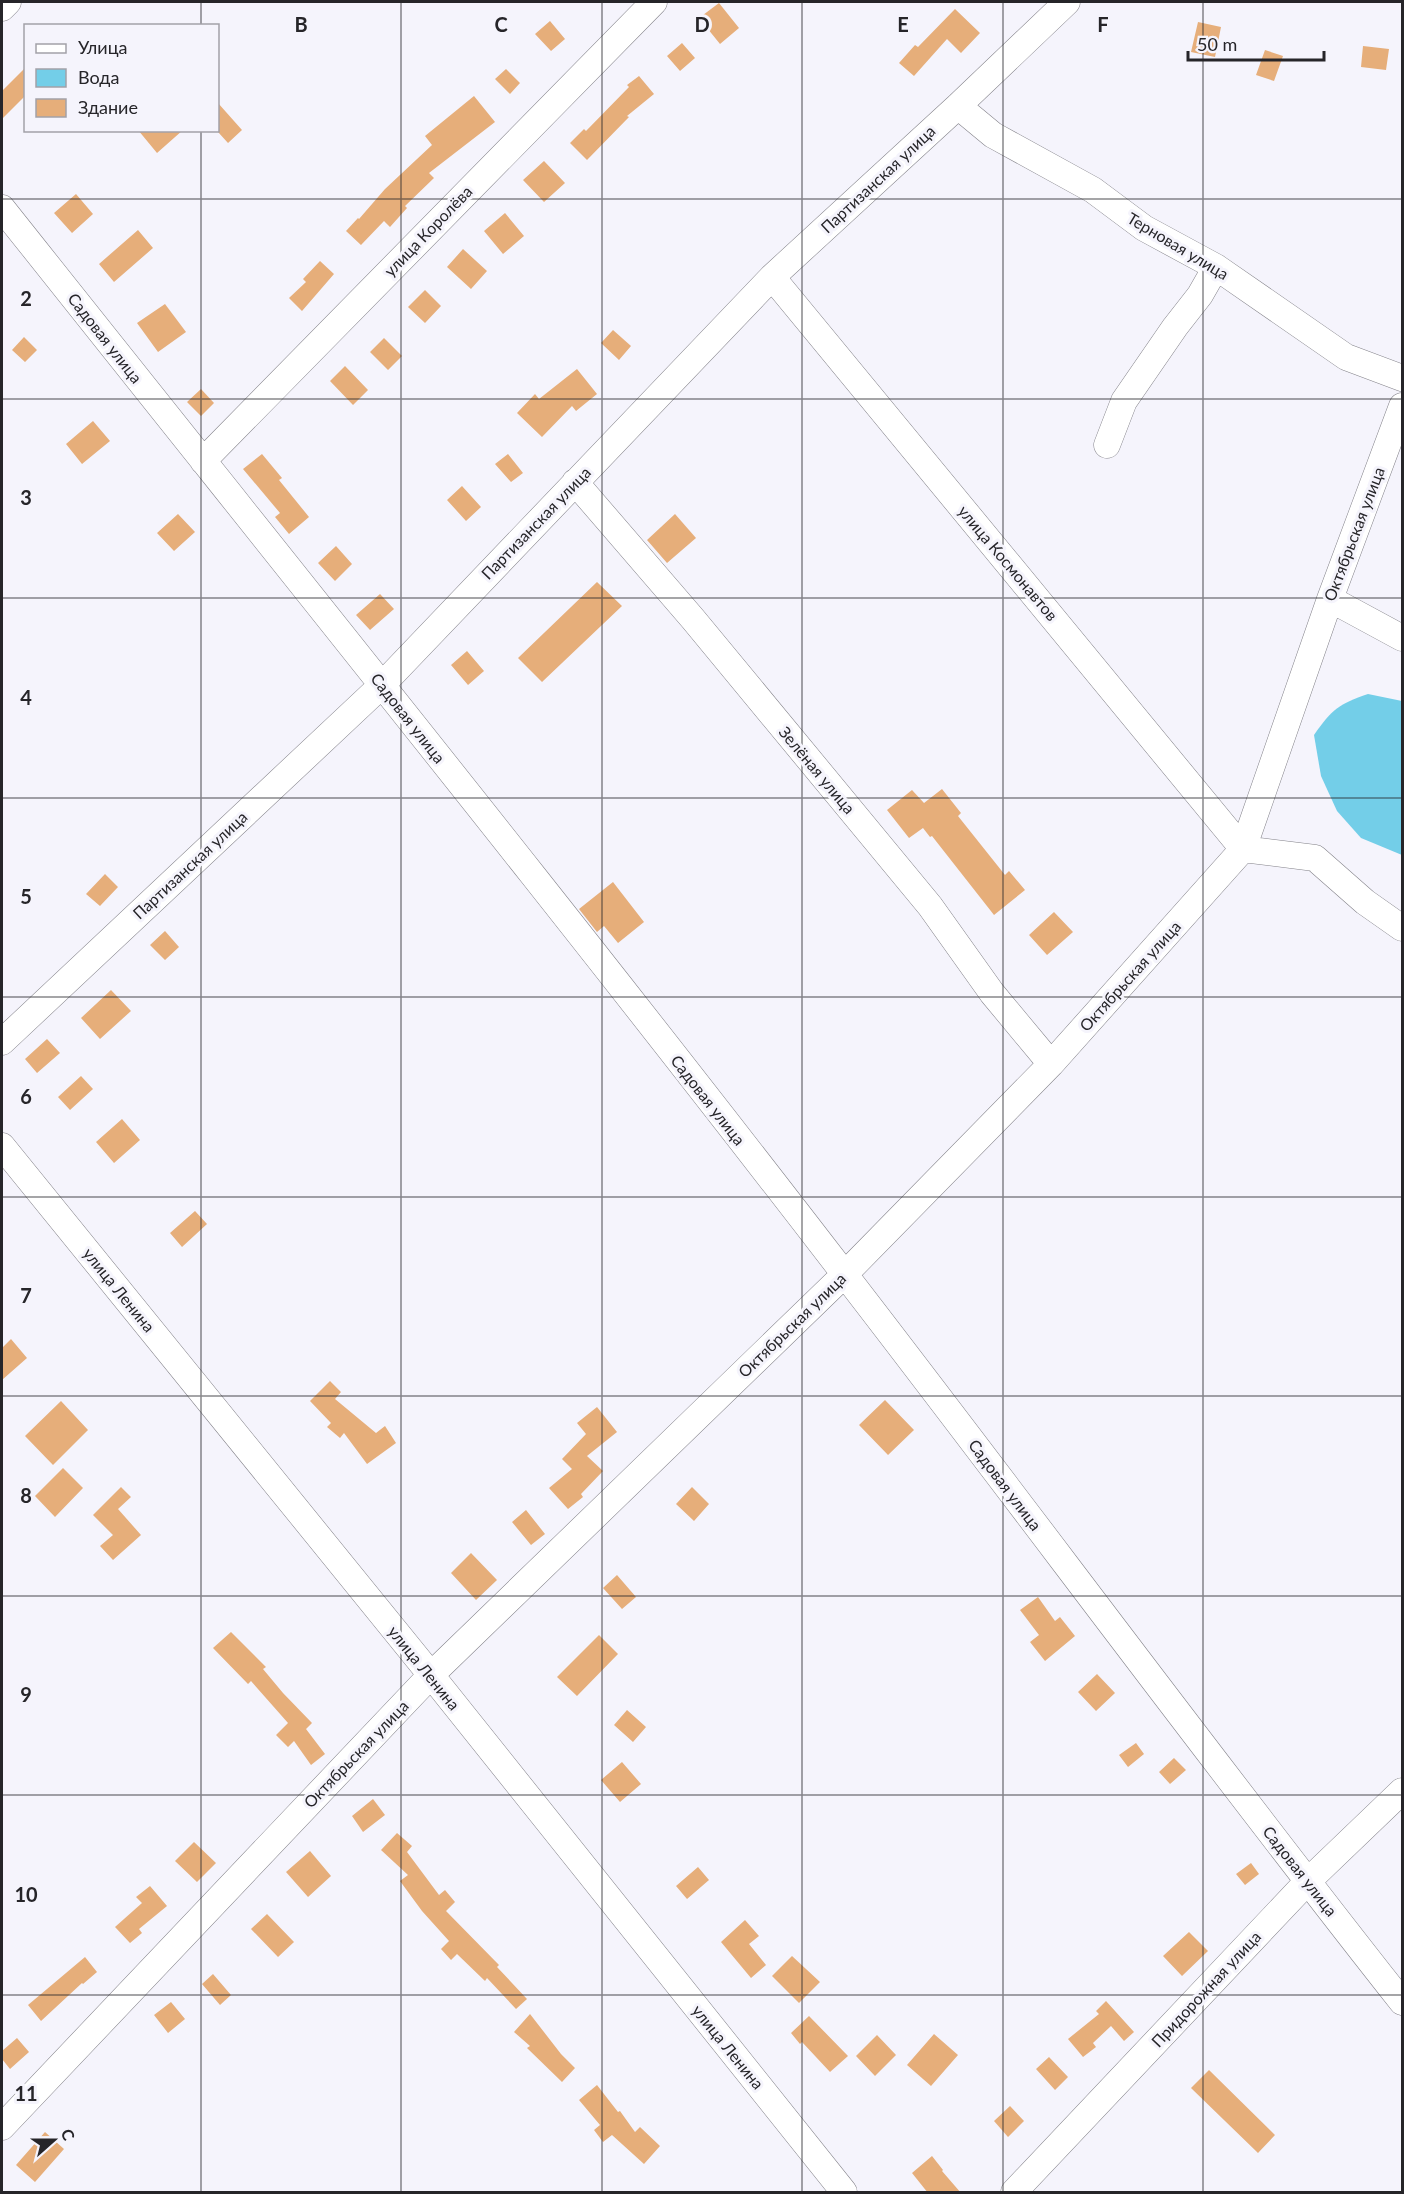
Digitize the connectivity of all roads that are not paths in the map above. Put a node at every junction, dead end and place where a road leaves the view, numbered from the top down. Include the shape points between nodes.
1 (8, 2) edge
2 (654, 2) edge
3 (1067, 2) edge
4 (2, 8) edge
5 (958, 106) junction
6 (2, 208) edge
7 (1216, 267) junction
8 (772, 277) junction
9 (1402, 378) edge
10 (1402, 406) edge
11 (1107, 445) dead end
12 (203, 461) junction
13 (575, 482) junction
14 (1330, 599) junction
15 (1402, 638) edge
16 (382, 685) junction
17 (1243, 849) junction
18 (1402, 928) edge
19 (2, 1042) edge
20 (1051, 1064) junction
21 (2, 1146) edge
22 (845, 1274) junction
23 (430, 1675) junction
24 (1402, 1791) edge
25 (1307, 1882) junction
26 (1402, 2002) edge
27 (2, 2127) edge
28 (844, 2193) edge
29 (1014, 2193) edge

1 - 4 street
2 - 12 street, улица Королёва
3 - 5 street, Партизанская улица
5 - 7 street, Терновая улица via 993,135 1093,190 1144,228
5 - 8 street, Партизанская улица
6 - 12 street, Садовая улица
7 - 9 street, Терновая улица via 1346,357
7 - 11 street via 1200,296 1124,401
8 - 13 street, Партизанская улица
8 - 17 street, улица Космонавтов
10 - 14 street, Октябрьская улица
12 - 16 street, Садовая улица
13 - 16 street, Партизанская улица
13 - 20 street, Зелёная улица via 922,897 992,993
14 - 15 street
14 - 17 street, Октябрьская улица
16 - 19 street, Партизанская улица
16 - 22 street, Садовая улица
17 - 18 street via 1315,858
17 - 20 street, Октябрьская улица
20 - 22 street, Октябрьская улица
21 - 23 street, улица Ленина
22 - 23 street, Октябрьская улица
22 - 25 street, Садовая улица
23 - 27 street, Октябрьская улица
23 - 28 street, улица Ленина
24 - 25 street, Придорожная улица
25 - 26 street, Садовая улица
25 - 29 street, Придорожная улица

